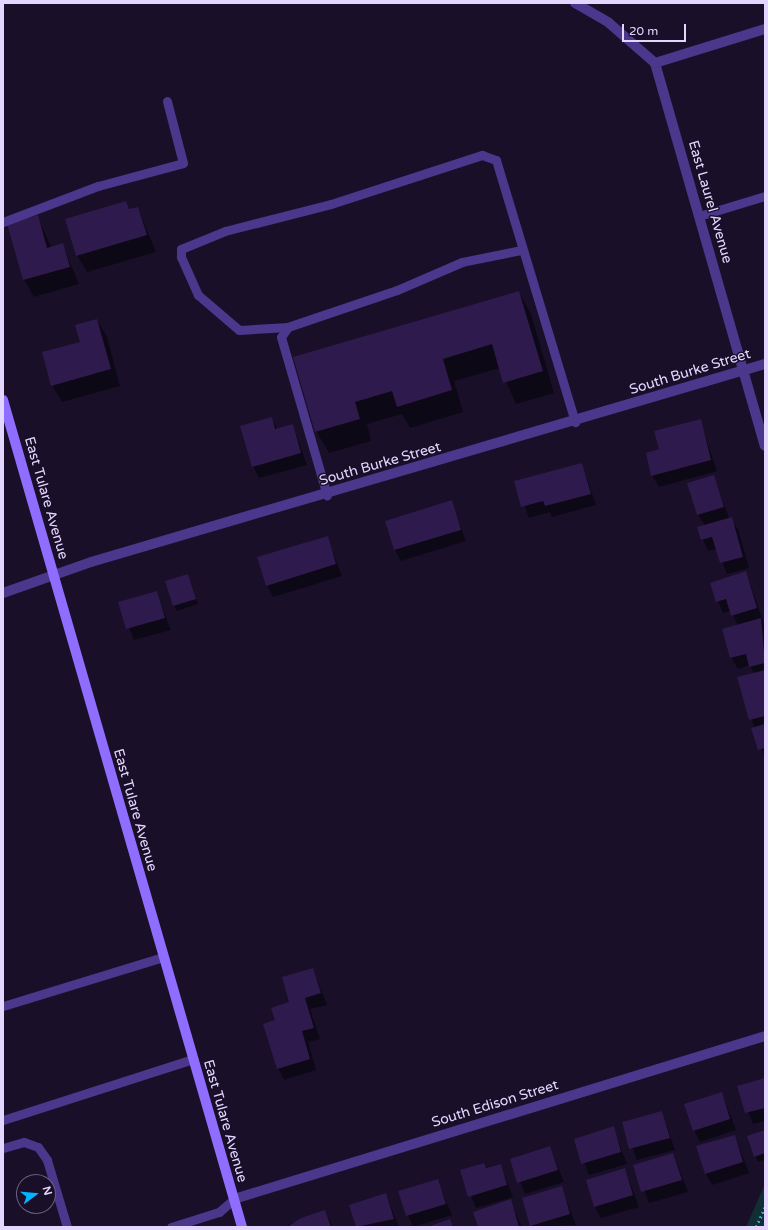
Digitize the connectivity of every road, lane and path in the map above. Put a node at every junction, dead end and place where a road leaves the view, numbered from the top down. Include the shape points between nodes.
1 (575, 3) edge
2 (765, 29) edge
3 (655, 63) junction
4 (166, 101) dead end
5 (765, 196) edge
6 (699, 216) junction
7 (3, 222) edge
8 (521, 250) junction
9 (288, 327) junction
10 (765, 364) edge
11 (744, 370) junction
12 (3, 400) edge
13 (575, 422) junction
14 (765, 446) edge
15 (327, 494) junction
16 (54, 576) junction
17 (3, 593) edge
18 (163, 957) junction
19 (3, 1006) edge
20 (765, 1036) edge
21 (193, 1059) junction
22 (3, 1120) edge
23 (3, 1148) edge
24 (234, 1199) junction
25 (765, 1207) edge
26 (67, 1227) edge
27 (171, 1227) edge
28 (242, 1227) edge
29 (756, 1227) edge

1 - 3 street via 609,23
2 - 3 street
3 - 6 street, East Laurel Avenue
4 - 7 lane via 183,163 98,186
5 - 6 lane
6 - 11 street, East Laurel Avenue
8 - 9 lane via 462,262 397,290
8 - 9 lane via 496,160 482,155 331,204 224,230 181,249 181,257 198,295 239,330
8 - 13 lane
9 - 15 lane via 281,337
10 - 11 street, South Burke Street
11 - 13 street, South Burke Street
11 - 14 street, East Laurel Avenue
12 - 16 street, East Tulare Avenue
13 - 15 street, South Burke Street
15 - 16 street, South Burke Street
16 - 17 street, South Burke Street
16 - 18 street, East Tulare Avenue
18 - 19 lane
18 - 21 street, East Tulare Avenue
20 - 24 street, South Edison Street
21 - 22 lane
21 - 24 street, East Tulare Avenue
23 - 26 lane via 24,1142 38,1147 47,1160
24 - 27 lane via 219,1212
24 - 28 street, East Tulare Avenue
25 - 29 path

